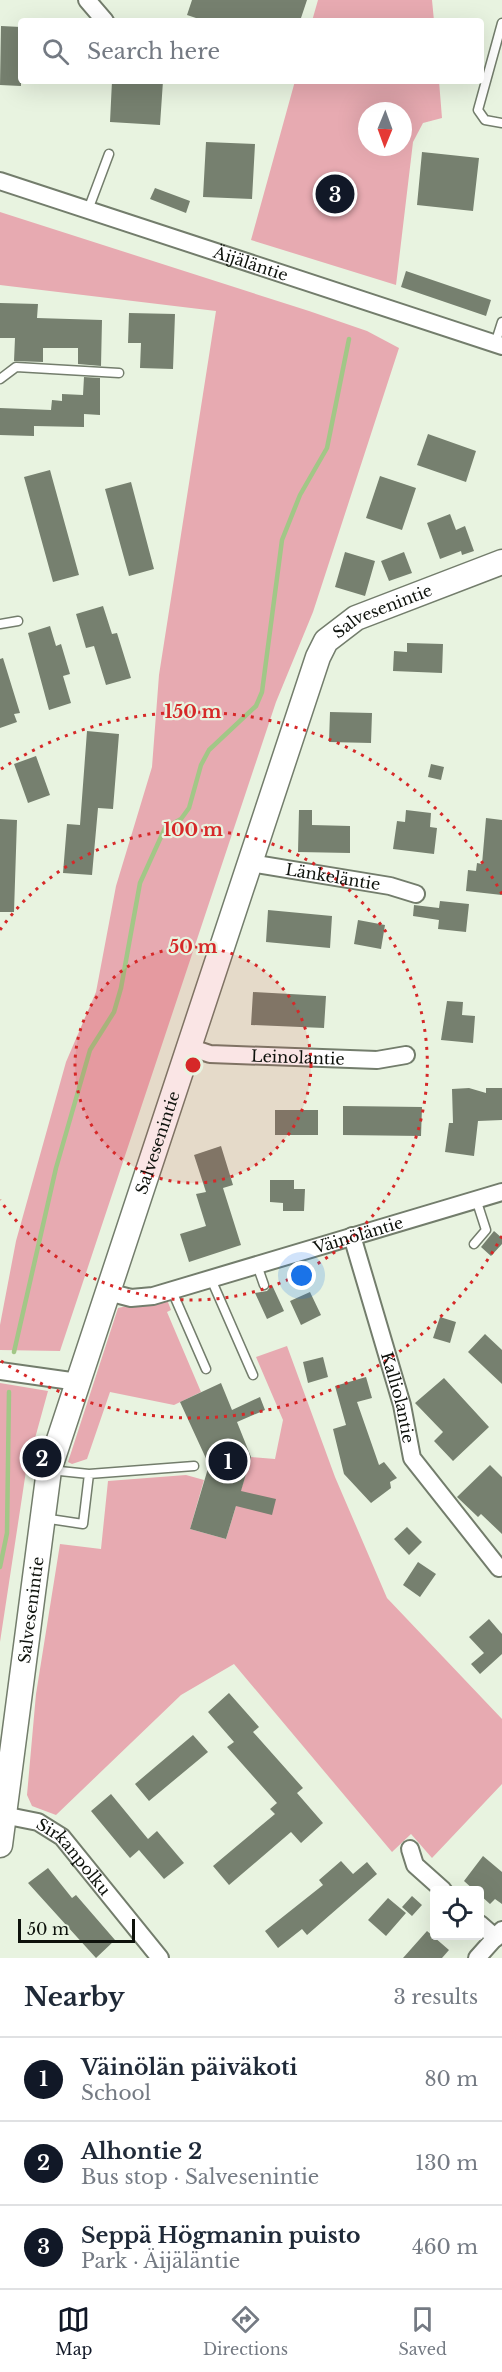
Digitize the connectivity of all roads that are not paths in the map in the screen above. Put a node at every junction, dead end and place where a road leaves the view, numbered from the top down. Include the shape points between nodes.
1 (87, 0) edge
2 (102, 18) edge
3 (502, 23) edge
4 (502, 123) edge
5 (109, 154) dead end
6 (0, 181) edge
7 (88, 210) junction
8 (502, 322) edge
9 (499, 345) edge
10 (118, 373) dead end
11 (0, 379) edge
12 (502, 562) edge
13 (18, 621) dead end
14 (0, 624) edge
15 (250, 863) junction
16 (416, 894) dead end
17 (189, 1047) junction
18 (406, 1055) dead end
19 (502, 1192) edge
20 (476, 1199) junction
21 (352, 1236) junction
22 (474, 1244) dead end
23 (256, 1265) junction
24 (211, 1279) junction
25 (264, 1285) dead end
26 (172, 1291) junction
27 (108, 1292) junction
28 (206, 1369) dead end
29 (0, 1371) edge
30 (253, 1375) dead end
31 (78, 1382) junction
32 (194, 1466) dead end
33 (49, 1470) junction
34 (89, 1474) junction
35 (43, 1518) junction
36 (499, 1569) dead end
37 (3, 1808) edge
38 (0, 1845) edge
39 (410, 1849) dead end
40 (439, 1886) edge
41 (484, 1926) edge
42 (500, 1933) edge
43 (160, 1958) edge
44 (477, 1958) edge

1 - 2 street
3 - 4 lane via 478,110 485,120
5 - 7 lane
6 - 7 street, Äijäläntie
7 - 9 street, Äijäläntie
8 - 9 lane
10 - 11 lane via 16,367
12 - 15 street, Salvesenintie via 356,618 326,641
13 - 14 lane
15 - 16 street, Länkeläntie via 390,886
15 - 17 street, Salvesenintie
17 - 18 street, Leinolantie via 210,1054 377,1060
17 - 27 street, Salvesenintie
19 - 20 street, Väinöläntie
20 - 21 street, Väinöläntie
20 - 22 lane via 486,1230
21 - 23 street, Väinöläntie
21 - 36 street, Kalliolantie via 402,1405 412,1458
23 - 24 street, Väinöläntie
23 - 25 lane
24 - 26 street, Väinöläntie
24 - 30 lane
26 - 27 street, Väinöläntie via 131,1298
26 - 28 lane
27 - 31 street, Salvesenintie
29 - 31 street
31 - 33 street, Salvesenintie
32 - 34 lane
33 - 34 lane
33 - 35 street, Salvesenintie
34 - 35 lane via 83,1524
35 - 37 street, Salvesenintie
37 - 38 street, Salvesenintie
37 - 43 street, Sirkanpolku via 52,1829
39 - 40 street via 415,1865
41 - 42 street
42 - 44 street

